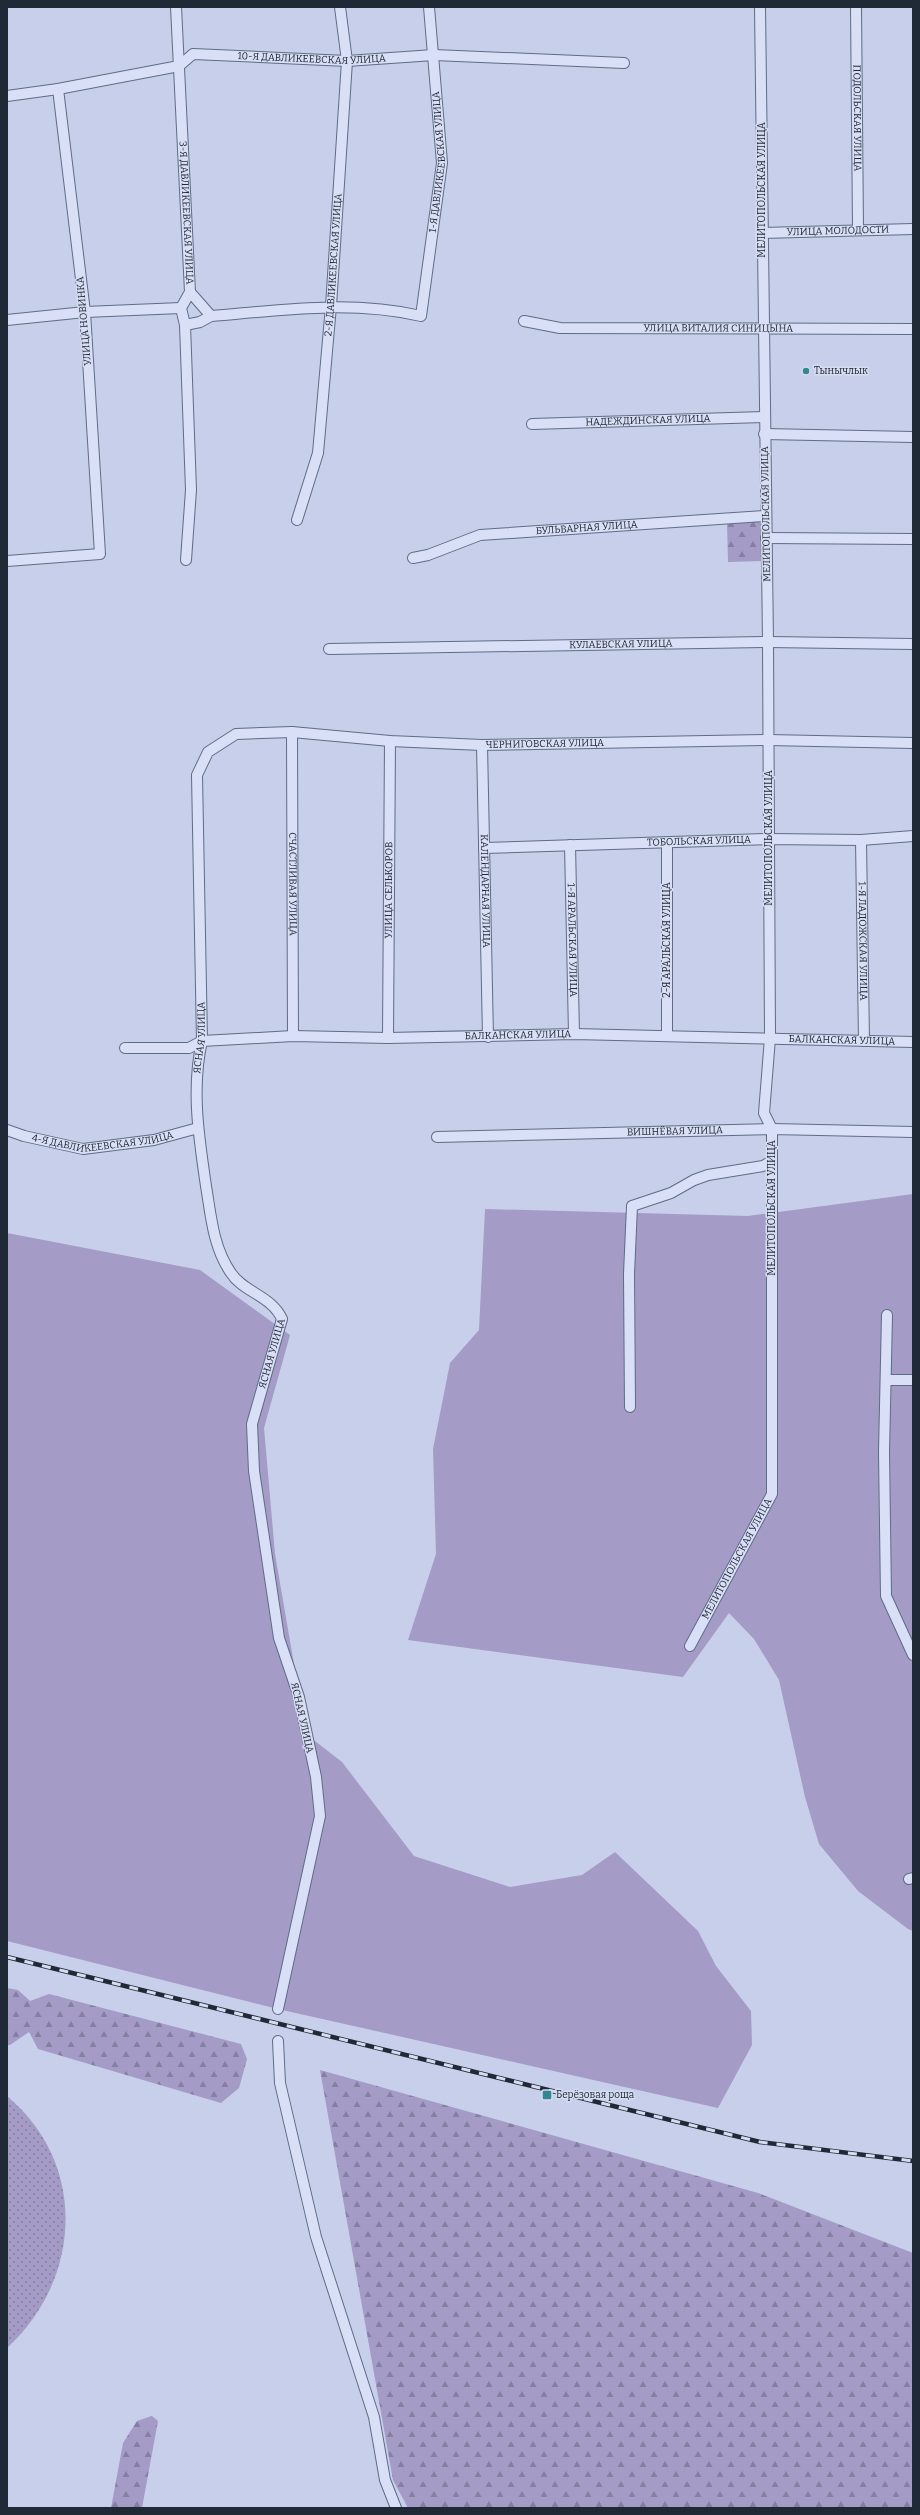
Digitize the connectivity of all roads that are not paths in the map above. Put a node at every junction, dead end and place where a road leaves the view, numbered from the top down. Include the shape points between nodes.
1 (176, 7) edge
2 (340, 7) edge
3 (428, 7) edge
4 (760, 7) edge
5 (856, 7) edge
6 (434, 54) junction
7 (347, 61) junction
8 (624, 63) dead end
9 (179, 66) junction
10 (58, 89) junction
11 (7, 96) edge
12 (858, 229) junction
13 (913, 229) edge
14 (762, 233) junction
15 (190, 292) junction
16 (331, 306) junction
17 (180, 308) junction
18 (85, 312) junction
19 (211, 316) junction
20 (7, 320) edge
21 (524, 321) dead end
22 (185, 325) junction
23 (763, 327) junction
24 (913, 329) edge
25 (764, 417) junction
26 (532, 424) dead end
27 (764, 434) junction
28 (913, 437) edge
29 (765, 516) junction
30 (297, 520) dead end
31 (766, 538) junction
32 (913, 539) edge
33 (413, 558) dead end
34 (186, 560) dead end
35 (7, 561) edge
36 (768, 642) junction
37 (913, 644) edge
38 (329, 649) dead end
39 (292, 732) junction
40 (768, 740) junction
41 (390, 741) junction
42 (913, 743) edge
43 (482, 745) junction
44 (197, 775) joint
45 (913, 836) edge
46 (768, 839) junction
47 (861, 840) junction
48 (667, 844) junction
49 (570, 846) junction
50 (484, 848) junction
51 (574, 1034) junction
52 (293, 1036) junction
53 (667, 1036) junction
54 (488, 1037) junction
55 (388, 1038) junction
56 (770, 1038) junction
57 (202, 1041) junction
58 (864, 1041) junction
59 (913, 1042) edge
60 (125, 1048) dead end
61 (198, 1128) junction
62 (772, 1129) junction
63 (7, 1130) edge
64 (913, 1132) edge
65 (437, 1137) dead end
66 (772, 1161) junction
67 (887, 1314) dead end
68 (886, 1380) junction
69 (913, 1380) edge
70 (630, 1407) dead end
71 (690, 1646) dead end
72 (913, 1655) edge
73 (278, 2008) dead end
74 (278, 2041) dead end
75 (396, 2508) edge

1 - 9 street, 3-Я ДАВЛИКЕЕВСКАЯ УЛИЦА
2 - 7 street, 2-Я ДАВЛИКЕЕВСКАЯ УЛИЦА
3 - 6 street, 1-Я ДАВЛИКЕЕВСКАЯ УЛИЦА
4 - 14 street, МЕЛИТОПОЛЬСКАЯ УЛИЦА
5 - 12 street, ПОДОЛЬСКАЯ УЛИЦА
6 - 7 street, 10-Я ДАВЛИКЕЕВСКАЯ УЛИЦА
6 - 8 street, 10-Я ДАВЛИКЕЕВСКАЯ УЛИЦА
6 - 16 street, 1-Я ДАВЛИКЕЕВСКАЯ УЛИЦА via 442,162 421,316 397,311
7 - 9 street, 10-Я ДАВЛИКЕЕВСКАЯ УЛИЦА via 193,54
7 - 16 street, 2-Я ДАВЛИКЕЕВСКАЯ УЛИЦА
9 - 10 street, 10-Я ДАВЛИКЕЕВСКАЯ УЛИЦА
9 - 15 street, 3-Я ДАВЛИКЕЕВСКАЯ УЛИЦА
10 - 11 street, 10-Я ДАВЛИКЕЕВСКАЯ УЛИЦА
10 - 18 street, УЛИЦА НОВИНКА
12 - 13 street, УЛИЦА МОЛОДОСТИ
12 - 14 street, УЛИЦА МОЛОДОСТИ
14 - 23 street, МЕЛИТОПОЛЬСКАЯ УЛИЦА
15 - 17 street, 3-Я ДАВЛИКЕЕВСКАЯ УЛИЦА
15 - 19 street
16 - 19 street
16 - 30 street, 2-Я ДАВЛИКЕЕВСКАЯ УЛИЦА via 318,453
17 - 18 street
17 - 22 street
18 - 20 street
18 - 35 street, УЛИЦА НОВИНКА via 100,554
19 - 22 street via 200,322
21 - 23 street, УЛИЦА ВИТАЛИЯ СИНИЦЫНА via 560,328
22 - 34 street via 191,490
23 - 24 street, УЛИЦА ВИТАЛИЯ СИНИЦЫНА
23 - 25 street, МЕЛИТОПОЛЬСКАЯ УЛИЦА
25 - 26 street, НАДЕЖДИНСКАЯ УЛИЦА
25 - 27 street, МЕЛИТОПОЛЬСКАЯ УЛИЦА
27 - 28 street
27 - 29 street, МЕЛИТОПОЛЬСКАЯ УЛИЦА
29 - 31 street, МЕЛИТОПОЛЬСКАЯ УЛИЦА
29 - 33 street, БУЛЬВАРНАЯ УЛИЦА via 480,535 428,555
31 - 32 street
31 - 36 street, МЕЛИТОПОЛЬСКАЯ УЛИЦА
36 - 37 street, КУЛАЕВСКАЯ УЛИЦА
36 - 38 street, КУЛАЕВСКАЯ УЛИЦА
36 - 40 street, МЕЛИТОПОЛЬСКАЯ УЛИЦА
39 - 41 street, ЧЕРНИГОВСКАЯ УЛИЦА
39 - 44 street, ЧЕРНИГОВСКАЯ УЛИЦА via 236,734 208,752
39 - 52 street, СЧАСТЛИВАЯ УЛИЦА
40 - 42 street, ЧЕРНИГОВСКАЯ УЛИЦА
40 - 43 street, ЧЕРНИГОВСКАЯ УЛИЦА
40 - 46 street, МЕЛИТОПОЛЬСКАЯ УЛИЦА
41 - 43 street, ЧЕРНИГОВСКАЯ УЛИЦА
41 - 55 street, УЛИЦА СЕЛЬКОРОВ
43 - 50 street, КАЛЕНДАРНАЯ УЛИЦА
44 - 57 street, ЯСНАЯ УЛИЦА
45 - 47 street, ТОБОЛЬСКАЯ УЛИЦА
46 - 47 street, ТОБОЛЬСКАЯ УЛИЦА
46 - 48 street, ТОБОЛЬСКАЯ УЛИЦА
46 - 56 street, МЕЛИТОПОЛЬСКАЯ УЛИЦА
47 - 58 street, 1-Я ЛАДОЖСКАЯ УЛИЦА
48 - 49 street, ТОБОЛЬСКАЯ УЛИЦА
48 - 53 street, 2-Я АРАЛЬСКАЯ УЛИЦА
49 - 50 street, ТОБОЛЬСКАЯ УЛИЦА
49 - 51 street, 1-Я АРАЛЬСКАЯ УЛИЦА
50 - 54 street, КАЛЕНДАРНАЯ УЛИЦА
51 - 53 street, БАЛКАНСКАЯ УЛИЦА
51 - 54 street, БАЛКАНСКАЯ УЛИЦА
52 - 55 street, БАЛКАНСКАЯ УЛИЦА
52 - 57 street, БАЛКАНСКАЯ УЛИЦА
53 - 56 street, БАЛКАНСКАЯ УЛИЦА
54 - 55 street, БАЛКАНСКАЯ УЛИЦА
56 - 58 street, БАЛКАНСКАЯ УЛИЦА
56 - 62 street, МЕЛИТОПОЛЬСКАЯ УЛИЦА via 764,1113
57 - 60 street, БАЛКАНСКАЯ УЛИЦА via 188,1048
57 - 61 street, ЯСНАЯ УЛИЦА via 197,1060
58 - 59 street, БАЛКАНСКАЯ УЛИЦА
61 - 63 street, 4-Я ДАВЛИКЕЕВСКАЯ УЛИЦА via 154,1140 83,1149
61 - 73 street, ЯСНАЯ УЛИЦА via 216,1245 231,1275 277,1308 282,1319 252,1424 254,1471 279,1638 299,1697 316,1777 320,1816
62 - 64 street, ВИШНЁВАЯ УЛИЦА
62 - 65 street, ВИШНЁВАЯ УЛИЦА
62 - 66 street, МЕЛИТОПОЛЬСКАЯ УЛИЦА
66 - 70 street via 763,1166 701,1177 671,1193 632,1206 629,1274
66 - 71 street, МЕЛИТОПОЛЬСКАЯ УЛИЦА via 772,1494
67 - 68 street
68 - 69 street
68 - 72 street via 886,1596
74 - 75 street via 280,2083 316,2237 374,2418 385,2480

